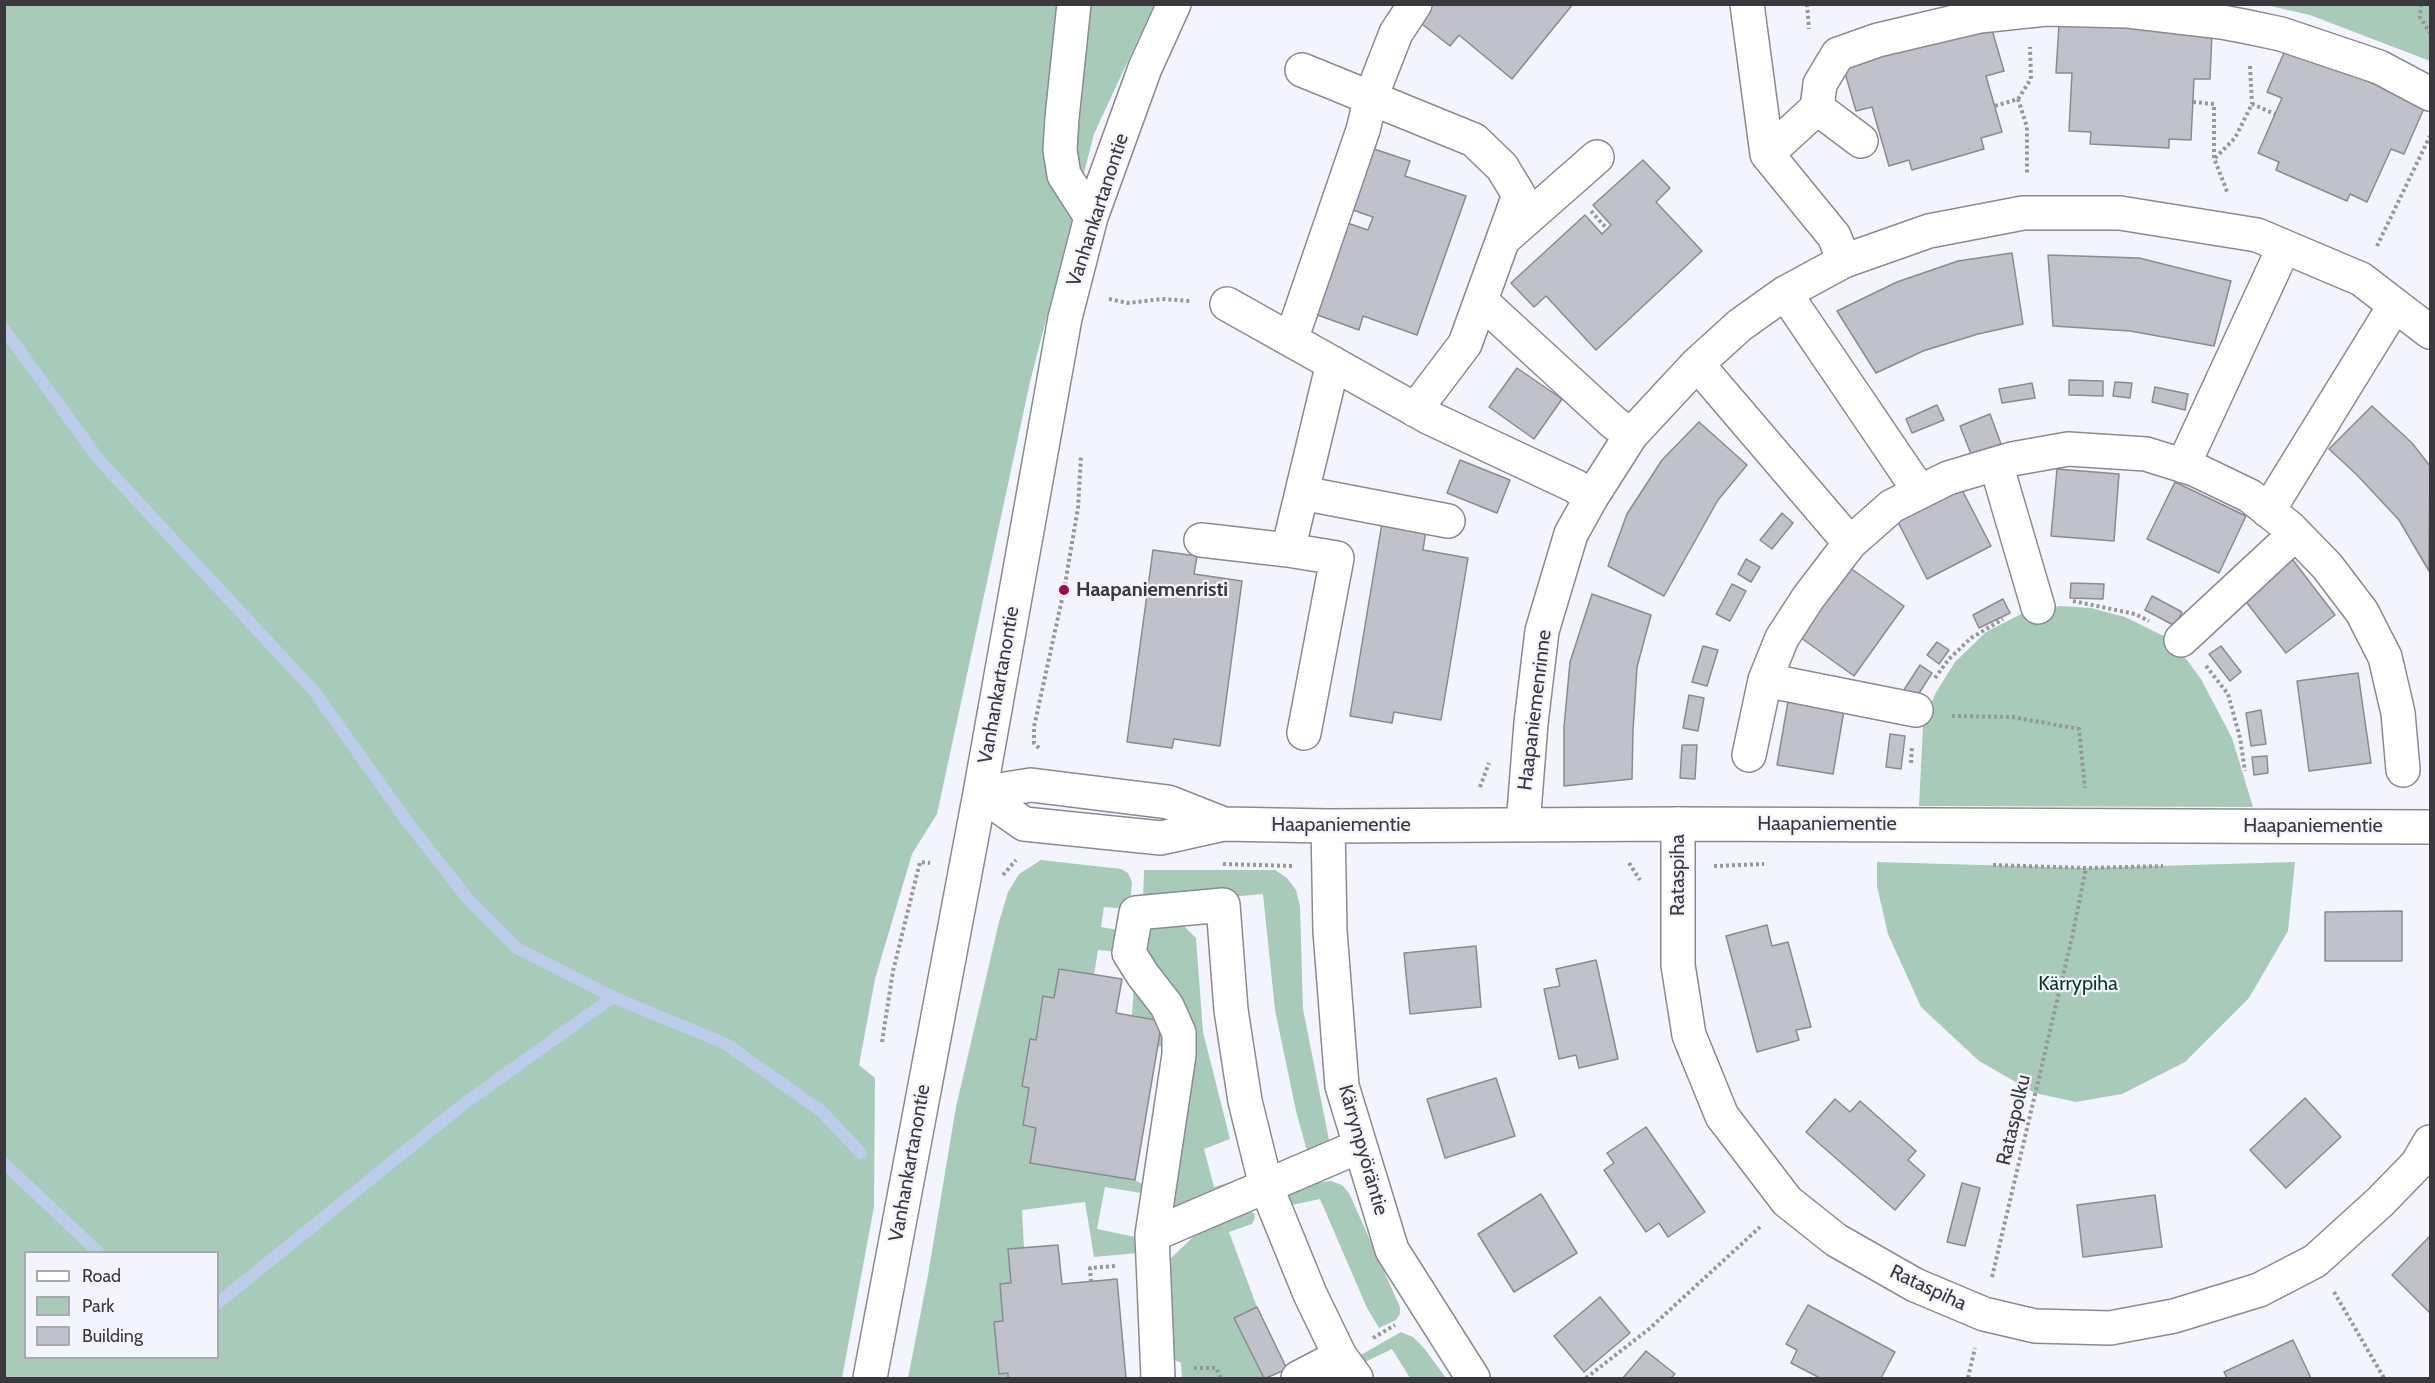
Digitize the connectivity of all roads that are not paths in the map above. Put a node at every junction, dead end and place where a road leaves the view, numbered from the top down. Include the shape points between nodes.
1 (1074, 4) edge
2 (1174, 4) edge
3 (1415, 4) edge
4 (1747, 4) edge
5 (1302, 70) dead end
6 (2430, 94) edge
7 (1371, 97) junction
8 (1817, 108) junction
9 (1861, 141) dead end
10 (1767, 154) junction
11 (1597, 157) dead end
12 (1091, 217) junction
13 (1504, 238) junction
14 (2284, 247) junction
15 (1844, 261) junction
16 (1785, 293) junction
17 (1481, 301) junction
18 (1227, 304) road end
19 (2395, 305) junction
20 (2430, 332) edge
21 (1291, 340) junction
22 (1333, 363) junction
23 (1697, 364) junction
24 (1415, 410) junction
25 (1631, 435) junction
26 (1996, 464) junction
27 (2183, 466) junction
28 (1920, 492) junction
29 (1302, 493) junction
30 (1591, 498) junction
31 (2268, 511) junction
32 (1448, 521) dead end
33 (2295, 534) junction
34 (1201, 540) dead end
35 (1850, 543) junction
36 (1288, 550) junction
37 (2038, 607) road end
38 (2181, 640) road end
39 (1765, 680) junction
40 (1915, 713) road end
41 (1304, 733) dead end
42 (1749, 755) dead end
43 (2403, 770) dead end
44 (980, 793) junction
45 (1224, 824) junction
46 (1678, 824) junction
47 (1523, 825) junction
48 (1328, 826) junction
49 (2430, 826) edge
50 (2430, 1142) edge
51 (1360, 1146) junction
52 (1266, 1186) junction
53 (1152, 1235) junction
54 (1348, 1367) edge
55 (870, 1378) edge
56 (1158, 1378) edge
57 (1298, 1378) edge
58 (1473, 1378) edge

1 - 12 street via 1060,150 1064,175
2 - 12 street, Vanhankartanontie via 1145,68
3 - 7 street via 1396,33
4 - 10 street
5 - 7 street
6 - 8 street via 2368,64 2281,34 2222,22 2128,11 2046,9 1980,16 1878,40 1838,54 1820,84
7 - 13 street via 1474,140 1502,167 1519,195
7 - 21 street
8 - 9 street
8 - 10 street
10 - 15 street via 1834,236
11 - 13 street
12 - 44 street, Vanhankartanontie via 1056,362
13 - 17 street
14 - 15 street, Haapaniemenrinne via 2256,235 2120,213 2023,213 1929,231
14 - 19 street, Haapaniemenrinne via 2361,279
14 - 27 street
15 - 16 street, Haapaniemenrinne
16 - 23 street, Haapaniemenrinne via 1740,325
16 - 28 street
17 - 24 street via 1465,344
17 - 25 street
18 - 21 street
19 - 20 street, Haapaniemenrinne
19 - 31 street
21 - 22 street
22 - 24 street
22 - 29 street
23 - 25 street, Haapaniemenrinne
23 - 35 street
24 - 30 street via 1575,486
25 - 30 street, Haapaniemenrinne
26 - 27 street via 2068,449 2146,454
26 - 28 street via 1948,478
26 - 37 street
27 - 31 street via 2250,496
28 - 35 street via 1892,506
29 - 32 street
29 - 36 street
30 - 47 street, Haapaniemenrinne via 1571,534 1542,631
31 - 33 street
33 - 38 street
33 - 43 street via 2327,566 2362,612 2385,657 2398,713
34 - 36 street
35 - 39 street via 1782,638
36 - 41 street via 1337,558
39 - 40 street
39 - 42 street
44 - 45 street, Haapaniementie via 1031,785 1168,802
44 - 45 street, Haapaniementie via 1024,824 1161,838
44 - 55 street, Vanhankartanontie
45 - 48 street, Haapaniementie
46 - 47 street, Haapaniementie
46 - 49 street, Haapaniementie
46 - 50 street, Rataspiha via 1678,965 1689,1035 1722,1116 1787,1202 1836,1240 1915,1286 1983,1314 2035,1326 2110,1328 2174,1316 2259,1290 2315,1261 2395,1187 2417,1164
47 - 48 street, Haapaniementie
48 - 51 street, Kärrynpyöräntie via 1330,920 1342,1086
51 - 52 street
51 - 58 street, Kärrynpyöräntie via 1392,1250
52 - 53 street
52 - 53 street via 1245,1101 1231,1010 1223,905 1136,914 1129,953 1167,1006 1179,1033
52 - 54 street via 1310,1294
53 - 56 street
54 - 57 street

